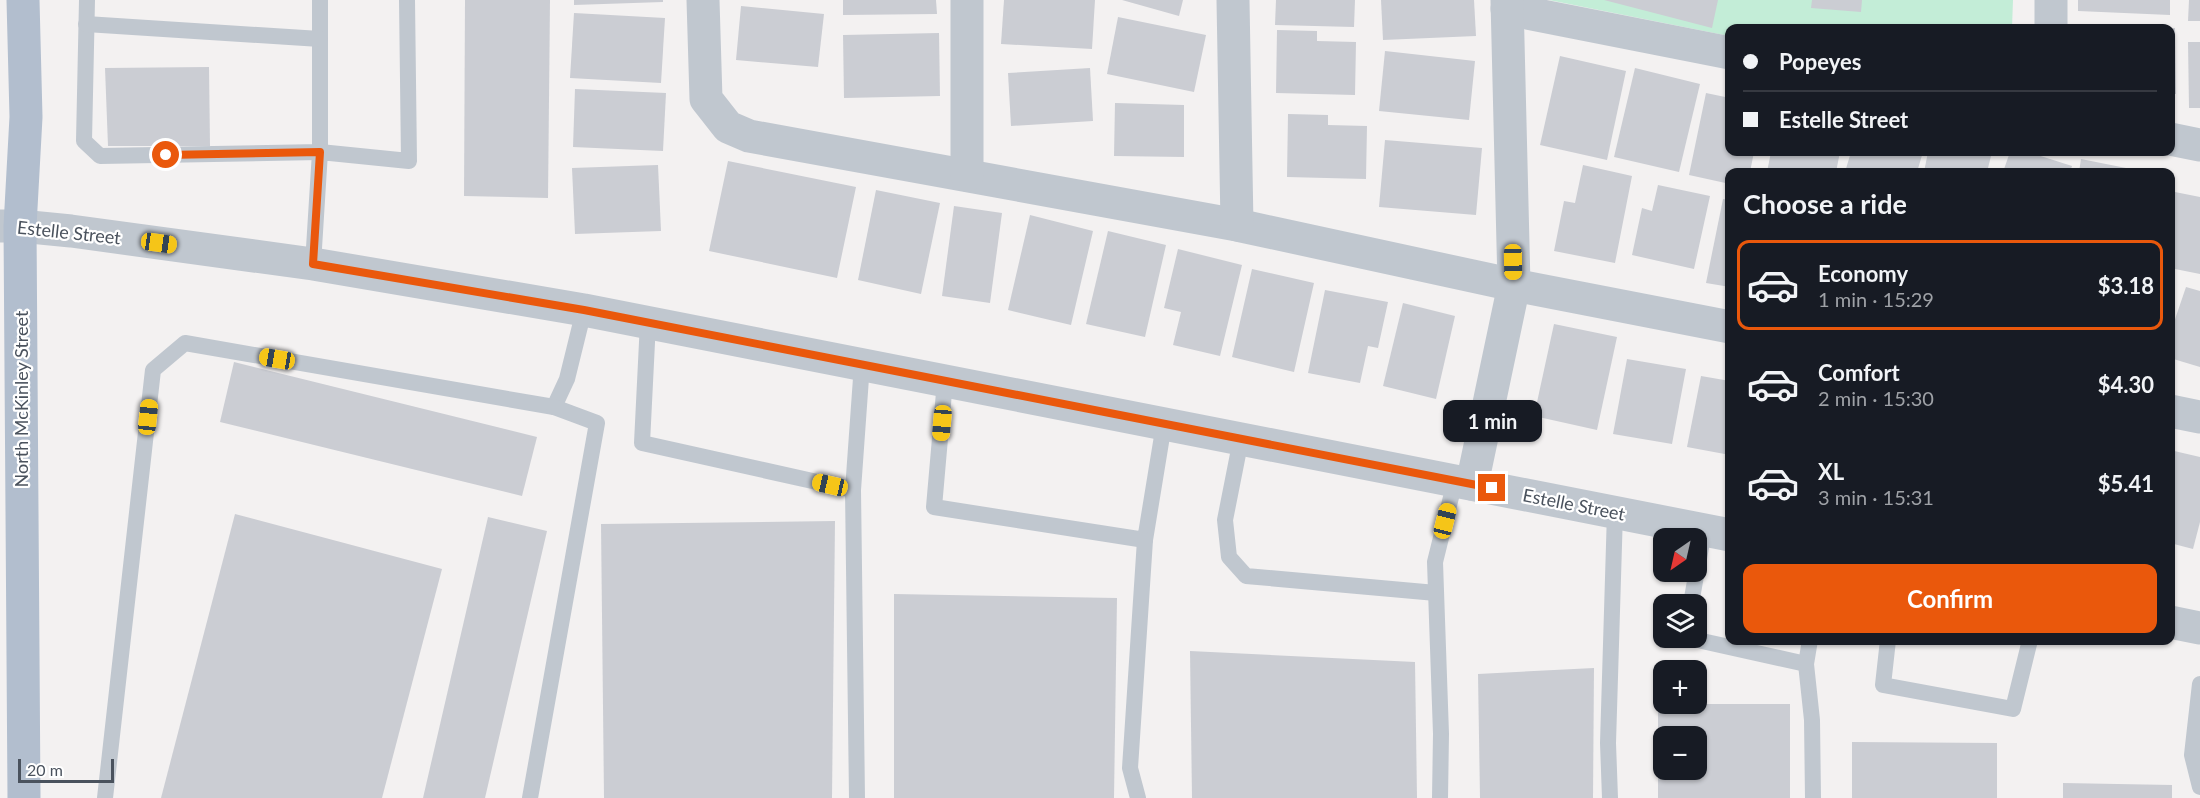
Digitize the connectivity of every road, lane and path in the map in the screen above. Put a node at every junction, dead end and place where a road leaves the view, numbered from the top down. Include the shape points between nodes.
1 (23, 0) edge
2 (87, 0) edge
3 (320, 0) edge
4 (407, 0) edge
5 (703, 0) edge
6 (967, 0) edge
7 (1233, 0) edge
8 (2051, 0) edge
9 (1507, 5) edge
10 (86, 24) junction
11 (2051, 24) edge
12 (320, 39) junction
13 (1725, 52) edge
14 (2175, 140) edge
15 (2200, 145) edge
16 (320, 152) junction
17 (967, 175) junction
18 (1237, 225) junction
19 (10, 226) edge
20 (313, 264) junction
21 (1514, 285) junction
22 (584, 310) junction
23 (648, 322) junction
24 (1725, 326) edge
25 (862, 364) junction
26 (945, 381) junction
27 (554, 407) junction
28 (2175, 412) edge
29 (2200, 417) edge
30 (1164, 424) junction
31 (1241, 439) junction
32 (1464, 483) junction
33 (853, 490) junction
34 (1615, 512) junction
35 (1717, 532) edge
36 (1144, 540) junction
37 (1436, 592) junction
38 (1695, 594) edge
39 (2175, 623) edge
40 (2200, 628) edge
41 (1707, 642) edge
42 (1809, 645) edge
43 (1887, 645) edge
44 (2029, 645) edge
45 (1806, 664) junction
46 (2200, 684) edge
47 (2200, 787) edge
48 (24, 798) edge
49 (105, 798) edge
50 (530, 798) edge
51 (857, 798) edge
52 (1138, 798) edge
53 (1440, 798) edge
54 (1610, 798) edge
55 (1813, 798) edge

1 - 19 main road, North McKinley Street via 26,117
2 - 10 lane
3 - 12 lane
4 - 16 lane via 409,161
5 - 17 street via 706,99 729,127 749,136
6 - 17 street
7 - 18 street
8 - 11 street
9 - 13 street
9 - 21 street
10 - 12 lane
10 - 16 lane via 84,141 100,156
12 - 16 lane
14 - 15 street
16 - 20 lane
17 - 18 street
18 - 21 street
19 - 20 street, Estelle Street
19 - 48 main road, North McKinley Street
20 - 22 street, Estelle Street
21 - 24 street
21 - 32 street
22 - 23 street, Estelle Street
22 - 27 lane via 567,379
23 - 25 street, Estelle Street
23 - 33 lane via 642,443
25 - 26 street, Estelle Street
25 - 33 lane
26 - 30 street, Estelle Street
26 - 36 lane via 934,507
27 - 49 lane via 185,343 153,370
27 - 50 lane via 597,423
28 - 29 street
30 - 31 street, Estelle Street
30 - 36 lane
31 - 32 street, Estelle Street
31 - 37 lane via 1225,520 1230,557 1246,576
32 - 34 street, Estelle Street
32 - 37 lane via 1435,562
33 - 51 lane
34 - 35 street, Estelle Street
34 - 54 lane
35 - 38 lane
36 - 52 lane via 1130,768
37 - 53 lane
39 - 40 street
41 - 45 lane
42 - 45 lane
43 - 44 lane via 1883,685 2013,709
45 - 55 lane via 1812,720
46 - 47 lane via 2192,755

